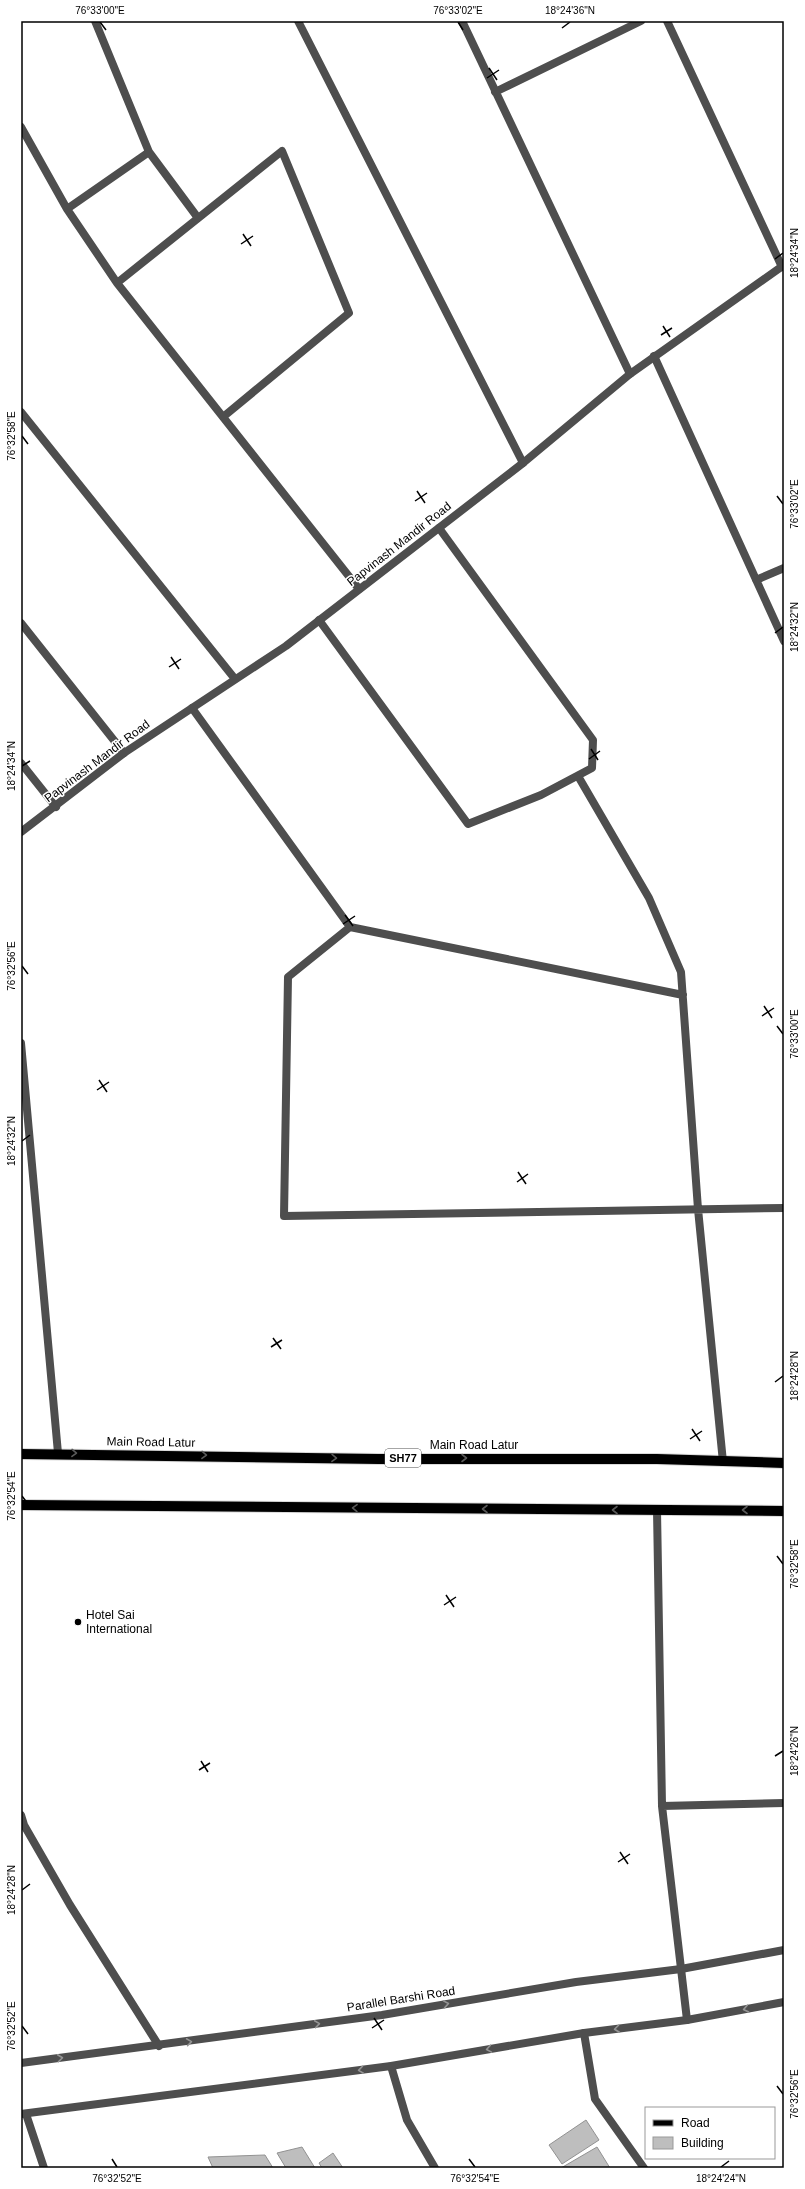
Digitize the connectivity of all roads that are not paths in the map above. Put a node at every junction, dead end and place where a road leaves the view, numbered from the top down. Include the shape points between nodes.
1 (95, 21) edge
2 (298, 21) edge
3 (462, 21) edge
4 (641, 21) edge
5 (667, 21) edge
6 (495, 92) junction
7 (21, 127) edge
8 (149, 152) junction
9 (67, 209) junction
10 (198, 218) junction
11 (783, 266) edge
12 (117, 283) junction
13 (654, 356) junction
14 (630, 374) junction
15 (21, 412) edge
16 (223, 417) junction
17 (523, 463) junction
18 (439, 528) junction
19 (784, 568) edge
20 (756, 580) junction
21 (359, 589) junction
22 (319, 620) junction
23 (21, 623) edge
24 (784, 641) edge
25 (235, 679) junction
26 (192, 708) junction
27 (124, 753) junction
28 (21, 763) edge
29 (578, 776) junction
30 (56, 807) junction
31 (21, 832) edge
32 (350, 927) junction
33 (683, 995) junction
34 (21, 1043) edge
35 (784, 1208) edge
36 (698, 1209) junction
37 (58, 1453) junction
38 (21, 1454) edge
39 (723, 1462) junction
40 (784, 1463) edge
41 (21, 1505) edge
42 (657, 1510) junction
43 (784, 1510) edge
44 (784, 1803) edge
45 (662, 1806) junction
46 (21, 1815) edge
47 (784, 1950) edge
48 (681, 1969) junction
49 (784, 2002) edge
50 (687, 2020) junction
51 (584, 2033) junction
52 (159, 2046) junction
53 (21, 2063) edge
54 (391, 2066) junction
55 (24, 2114) edge
56 (44, 2168) edge
57 (435, 2168) edge
58 (644, 2168) edge

1 - 8 street
2 - 17 street
3 - 6 street
4 - 6 street
5 - 11 street
6 - 14 street
7 - 9 street
8 - 9 street
8 - 10 street
9 - 12 street
10 - 12 street
10 - 16 street via 282,151 349,313
11 - 13 street, Papvinash Mandir Road
12 - 16 street
13 - 14 street, Papvinash Mandir Road
13 - 20 street
14 - 17 street, Papvinash Mandir Road
15 - 25 street
16 - 21 street
17 - 18 street, Papvinash Mandir Road
18 - 21 street, Papvinash Mandir Road
18 - 29 street via 593,740 592,768
19 - 20 street
20 - 24 street
21 - 22 street, Papvinash Mandir Road
22 - 25 street, Papvinash Mandir Road via 286,646
22 - 29 street via 468,824 541,795
23 - 27 street
25 - 26 street, Papvinash Mandir Road
26 - 27 street, Papvinash Mandir Road
26 - 32 street
27 - 30 street, Papvinash Mandir Road
28 - 30 street
29 - 33 street via 649,898 681,972
30 - 31 street, Papvinash Mandir Road
32 - 33 street
32 - 36 street via 288,977 284,1216
33 - 36 street
34 - 37 street
35 - 36 street
36 - 39 street
37 - 38 main road, Main Road Latur / SH77
37 -> 39 main road, Main Road Latur / SH77 via 657,1459
39 - 40 main road, Main Road Latur / SH77
42 -> 41 main road
43 -> 42 main road
42 - 45 street
44 - 45 street
45 - 48 street
46 - 52 street via 24,1825 70,1904
47 - 48 street, Parallel Barshi Road
48 - 50 street
52 -> 48 street, Parallel Barshi Road via 382,2015 576,1982
49 -> 50 street
50 -> 51 street
51 -> 54 street
51 - 58 street via 595,2099
53 -> 52 street, Parallel Barshi Road
54 -> 55 street
54 - 57 street via 407,2120
55 - 56 street

